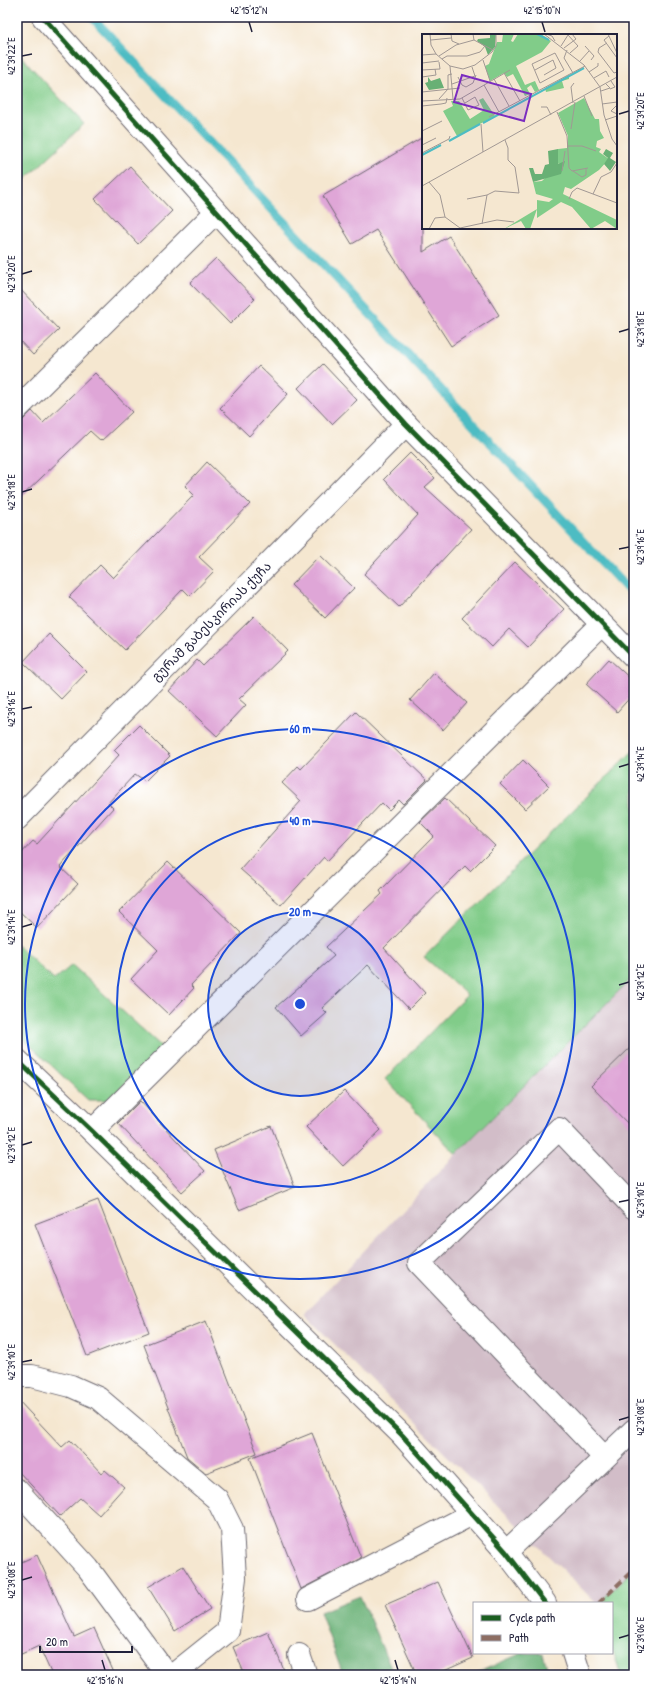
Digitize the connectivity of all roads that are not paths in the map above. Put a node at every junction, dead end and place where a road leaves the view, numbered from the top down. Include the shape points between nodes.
1 (43, 17) edge
2 (216, 212) junction
3 (17, 409) edge
4 (406, 424) junction
5 (601, 624) junction
6 (634, 657) edge
7 (17, 819) edge
8 (17, 1060) edge
9 (92, 1131) junction
10 (634, 1208) edge
11 (17, 1376) edge
12 (634, 1430) edge
13 (604, 1458) junction
14 (17, 1490) edge
15 (472, 1514) junction
16 (506, 1552) junction
17 (308, 1599) dead end
18 (544, 1602) edge
19 (573, 1654) edge
20 (300, 1655) dead end
21 (168, 1675) edge
22 (173, 1675) edge
23 (306, 1675) edge
24 (580, 1675) edge

1 - 2 street
2 - 3 street
2 - 4 street
4 - 5 street
4 - 7 street, გურამ გაბესკირიას ქუჩა
5 - 6 street
5 - 9 street
8 - 9 street
9 - 15 street via 402,1435
10 - 13 street via 559,1129 419,1263
11 - 22 street via 32,1376 71,1386 98,1398 217,1498 232,1529 235,1578 228,1631
12 - 13 street
13 - 16 street
14 - 21 street via 88,1568
15 - 16 street
15 - 17 street
16 - 18 street
19 - 24 street
20 - 23 street

